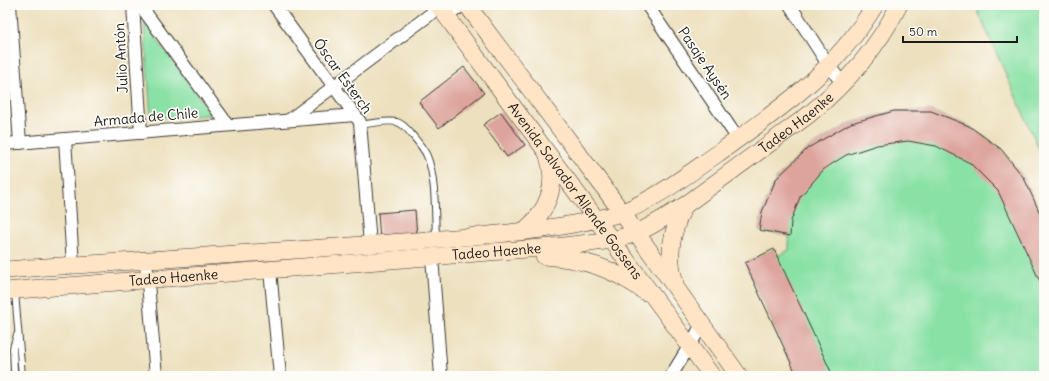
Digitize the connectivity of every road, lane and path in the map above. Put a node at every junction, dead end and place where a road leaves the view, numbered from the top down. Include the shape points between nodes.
1 (10, 5) edge
2 (133, 5) edge
3 (140, 5) edge
4 (274, 5) edge
5 (463, 5) edge
6 (467, 5) edge
7 (647, 5) edge
8 (790, 5) edge
9 (875, 5) edge
10 (899, 5) edge
11 (441, 10) edge
12 (829, 66) junction
13 (843, 84) junction
14 (334, 87) junction
15 (355, 115) junction
16 (289, 120) junction
17 (228, 125) junction
18 (361, 126) junction
19 (141, 132) junction
20 (65, 139) junction
21 (738, 139) junction
22 (20, 143) junction
23 (5, 144) edge
24 (547, 152) junction
25 (684, 206) junction
26 (622, 212) junction
27 (597, 219) junction
28 (524, 231) junction
29 (637, 233) junction
30 (436, 239) junction
31 (613, 240) junction
32 (370, 244) junction
33 (500, 252) junction
34 (432, 257) junction
35 (146, 260) junction
36 (73, 265) junction
37 (5, 270) edge
38 (270, 270) junction
39 (148, 280) junction
40 (10, 290) edge
41 (678, 290) junction
42 (662, 308) junction
43 (702, 325) junction
44 (18, 332) junction
45 (689, 345) junction
46 (14, 370) dead end
47 (22, 376) edge
48 (156, 376) edge
49 (280, 376) edge
50 (441, 376) edge
51 (671, 376) edge
52 (712, 376) edge
53 (739, 376) edge

1 - 22 street
2 - 19 street, Julio Antón
3 - 17 street
4 - 14 street, Óscar Esterch
5 - 11 street
6 - 26 main road, Avenida Salvador Allende Gossens
7 - 21 street, Pasaje Aysén
8 - 12 street
9 - 12 main road, Tadeo Haenke via 856,34
10 - 13 main road, Tadeo Haenke via 872,50
11 - 14 street
11 - 24 main road, Avenida Salvador Allende Gossens
12 - 13 street
12 - 21 main road, Tadeo Haenke via 796,96
13 - 25 main road, Tadeo Haenke via 807,116
14 - 15 street, Óscar Esterch
14 - 16 street
15 - 16 street, Armada de Chile
15 - 18 street, Óscar Esterch
16 - 17 street, Armada de Chile
17 - 19 street, Armada de Chile
18 - 30 lane via 398,122 407,128 420,144 431,166
18 - 32 street, Óscar Esterch
19 - 20 street, Armada de Chile
20 - 22 street, Armada de Chile
20 - 36 street
21 - 26 main road, Tadeo Haenke via 673,184
22 - 23 street, Armada de Chile
24 - 27 main road, Avenida Salvador Allende Gossens
24 - 28 main road via 552,174 550,196 540,216
25 - 29 main road, Tadeo Haenke
25 - 41 main road via 672,242 672,266
26 - 27 main road, Tadeo Haenke
26 - 29 main road, Avenida Salvador Allende Gossens
27 - 28 main road, Tadeo Haenke
27 - 31 main road, Avenida Salvador Allende Gossens
28 - 30 main road, Tadeo Haenke
29 - 31 main road, Tadeo Haenke
29 - 41 main road, Avenida Salvador Allende Gossens
30 - 32 main road, Tadeo Haenke
31 - 33 main road, Tadeo Haenke
31 - 42 main road, Avenida Salvador Allende Gossens
32 - 35 main road, Tadeo Haenke
33 - 34 main road, Tadeo Haenke
33 - 42 main road via 560,257 595,265 631,282
34 - 38 main road, Tadeo Haenke
34 - 50 street
35 - 36 main road, Tadeo Haenke
35 - 39 street
36 - 37 main road, Tadeo Haenke
38 - 39 main road, Tadeo Haenke
38 - 49 street
39 - 40 main road, Tadeo Haenke
39 - 48 street
40 - 44 lane
41 - 43 main road, Avenida Salvador Allende Gossens
42 - 45 main road, Avenida Salvador Allende Gossens
43 - 45 street
43 - 53 main road, Avenida Salvador Allende Gossens
44 - 46 lane via 13,348
44 - 47 lane
45 - 51 street
45 - 52 main road, Avenida Salvador Allende Gossens

